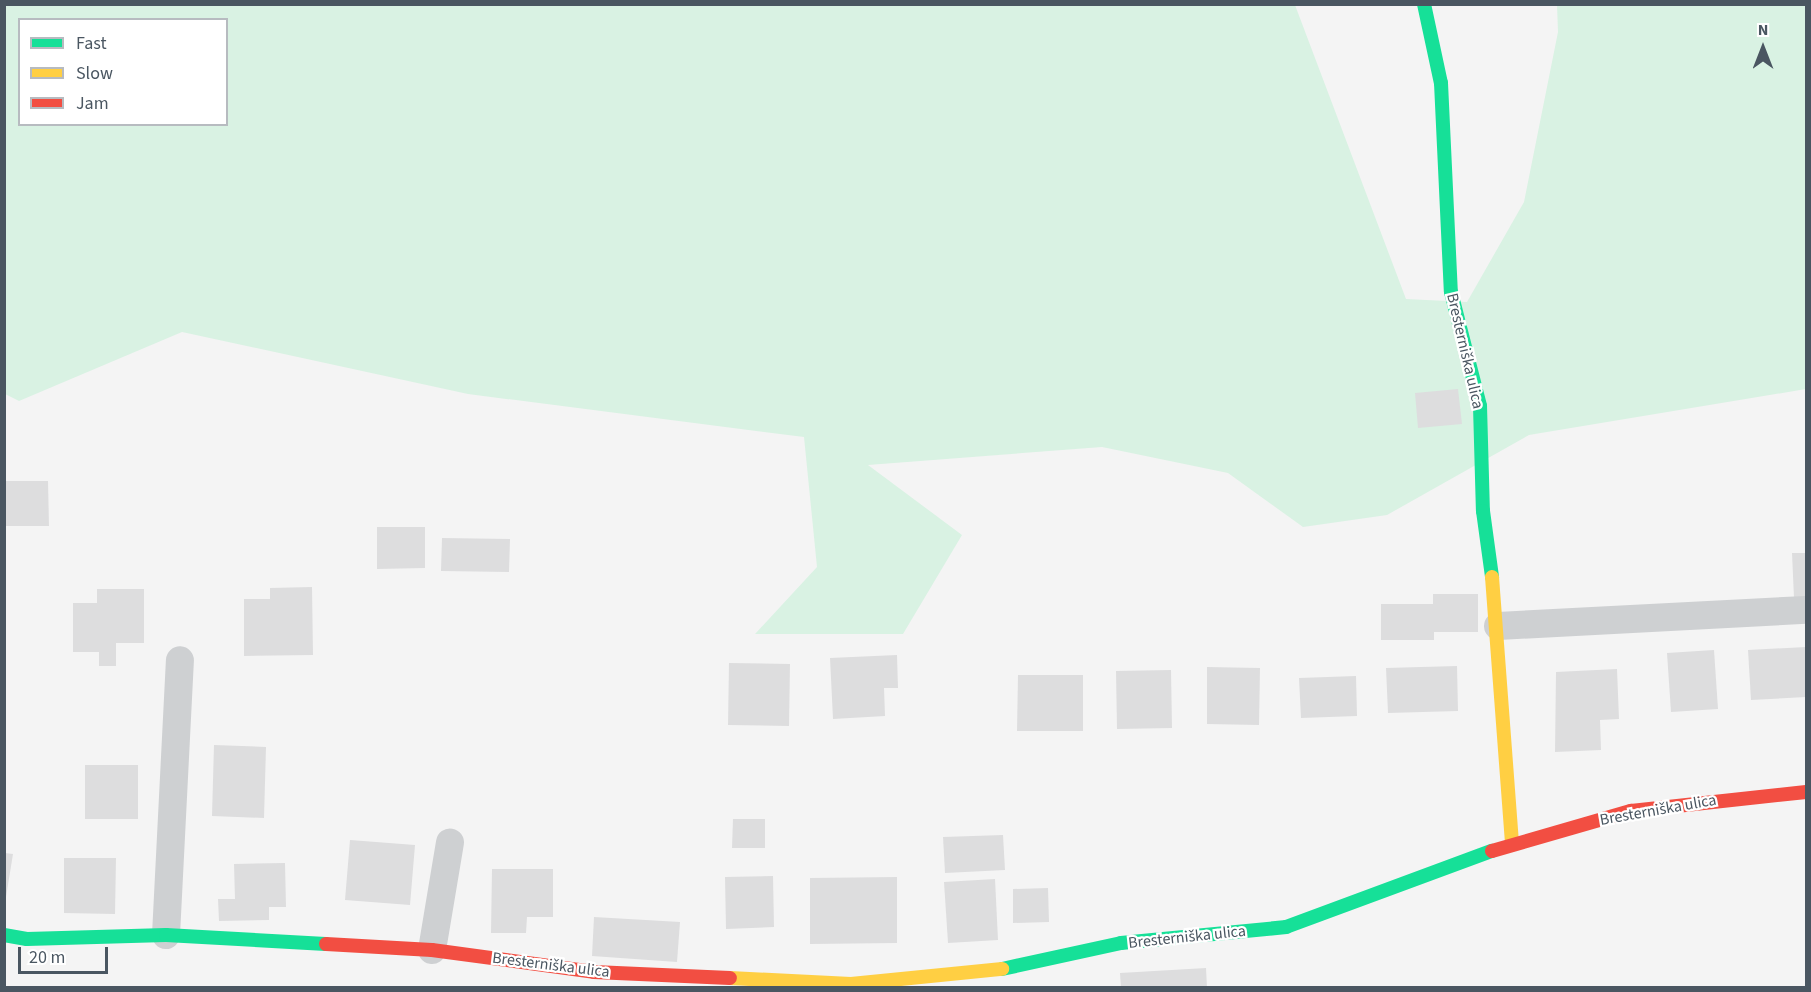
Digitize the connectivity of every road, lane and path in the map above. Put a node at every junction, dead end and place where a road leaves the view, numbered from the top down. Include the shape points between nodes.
1 (1424, 4) edge
2 (1806, 610) edge
3 (1498, 626) junction
4 (180, 660) dead end
5 (1806, 792) edge
6 (450, 842) dead end
7 (1512, 844) junction
8 (4, 935) edge
9 (166, 935) junction
10 (432, 950) junction
11 (850, 986) edge

1 - 3 street, Bresterniška ulica via 1441,82 1451,292 1480,406 1483,512
2 - 3 street
3 - 7 street, Bresterniška ulica
4 - 9 street
5 - 7 street, Bresterniška ulica via 1631,812
6 - 10 street
7 - 11 street, Bresterniška ulica via 1286,927 1121,943 990,972
8 - 9 street, Bresterniška ulica via 27,939
9 - 10 street, Bresterniška ulica
10 - 11 street, Bresterniška ulica via 594,972

